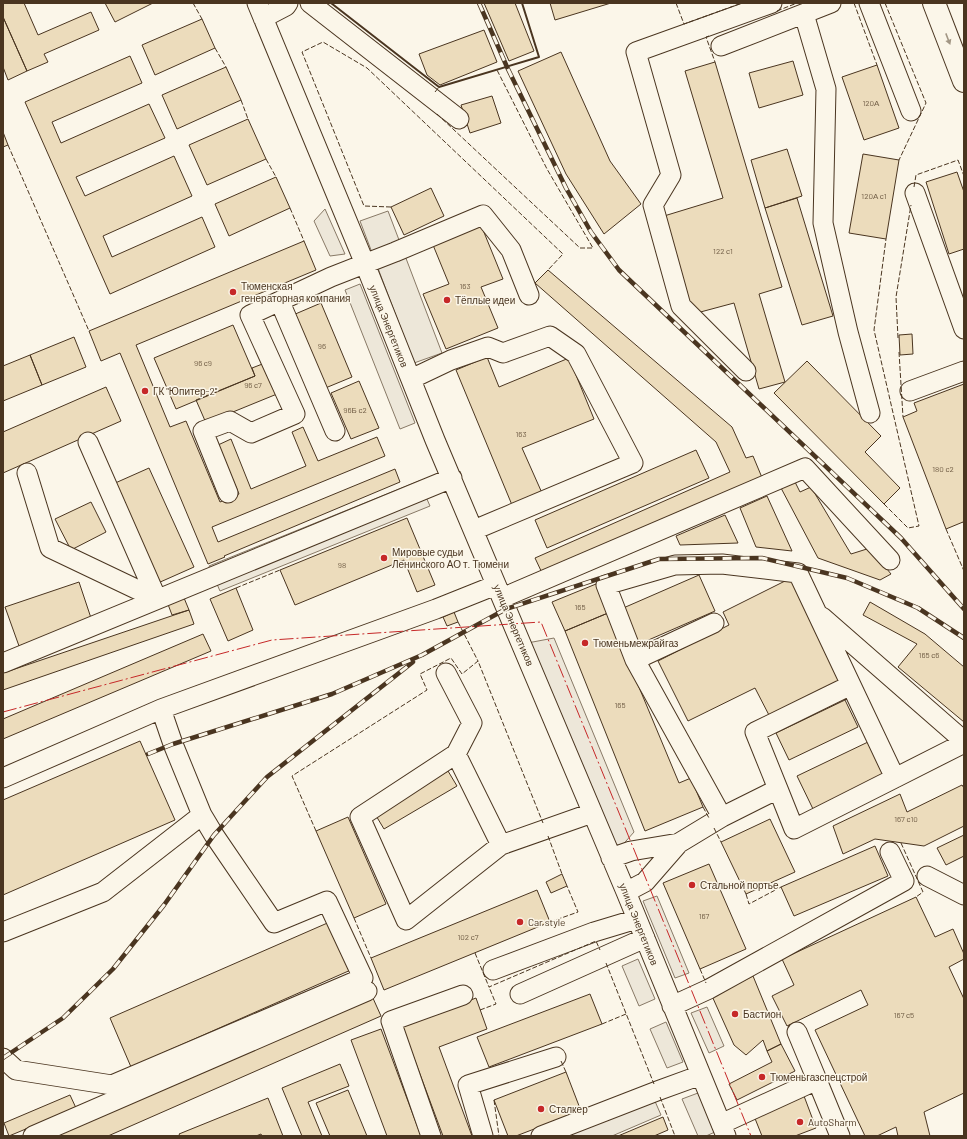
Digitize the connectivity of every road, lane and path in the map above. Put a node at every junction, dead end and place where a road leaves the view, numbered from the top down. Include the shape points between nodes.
1 (310, 3) edge
2 (772, 3) edge
3 (831, 3) edge
4 (869, 3) edge
5 (934, 3) edge
6 (292, 4) edge
7 (260, 10) edge
8 (804, 14) junction
9 (721, 46) dead end
10 (964, 81) edge
11 (911, 111) dead end
12 (459, 119) dead end
13 (915, 193) dead end
14 (365, 264) junction
15 (530, 295) dead end
16 (280, 302) junction
17 (964, 329) edge
18 (746, 371) dead end
19 (964, 371) edge
20 (410, 378) junction
21 (910, 391) dead end
22 (870, 413) dead end
23 (335, 431) dead end
24 (88, 442) dead end
25 (27, 473) dead end
26 (452, 478) junction
27 (228, 493) dead end
28 (474, 530) junction
29 (890, 560) dead end
30 (499, 591) junction
31 (157, 599) junction
32 (816, 611) junction
33 (714, 623) dead end
34 (635, 660) junction
35 (3, 663) edge
36 (446, 673) dead end
37 (851, 685) junction
38 (161, 709) junction
39 (964, 742) edge
40 (456, 754) junction
41 (3, 778) edge
42 (895, 778) junction
43 (778, 789) junction
44 (592, 813) junction
45 (202, 815) junction
46 (722, 817) junction
47 (680, 843) junction
48 (501, 845) junction
49 (890, 852) dead end
50 (611, 858) junction
51 (927, 876) dead end
52 (626, 892) junction
53 (964, 895) edge
54 (637, 919) junction
55 (3, 932) edge
56 (645, 938) junction
57 (493, 970) dead end
58 (366, 991) dead end
59 (520, 994) dead end
60 (463, 995) dead end
61 (672, 1006) junction
62 (797, 1032) dead end
63 (556, 1056) dead end
64 (3, 1058) edge
65 (701, 1075) junction
66 (817, 1080) junction
67 (723, 1130) edge
68 (33, 1136) edge
69 (431, 1136) edge
70 (483, 1136) edge
71 (541, 1136) edge
72 (840, 1136) edge

1 - 12 street
2 - 18 street via 636,52 671,175 653,205 681,306
3 - 8 street
4 - 11 street
5 -> 10 main road
6 - 7 street
7 - 14 street, улица Энергетиков
8 - 9 street
8 - 22 street via 826,89 823,223
13 - 17 street
14 - 15 street via 483,215 511,250
14 - 16 street
14 - 20 street, улица Энергетиков
16 - 23 street
16 - 27 street via 250,315 295,414 251,433 230,421 203,431
19 - 21 street
20 - 26 street, улица Энергетиков
20 - 28 street via 488,347 503,353 550,336 576,354 633,463
24 - 31 street
25 - 31 street via 50,548
26 - 28 street, улица Энергетиков
26 - 31 street
28 - 30 street, улица Энергетиков
29 - 30 street via 805,468
30 - 38 street via 436,609
30 - 44 street, улица Энергетиков
31 - 35 street
32 - 34 street via 798,573 722,564 675,565 606,585
32 - 37 street
32 - 39 street
33 - 34 street
34 - 46 street
36 - 40 street via 472,723
37 - 42 street
37 - 43 street via 755,732
38 - 41 street
38 - 45 street via 172,744
39 - 42 street
40 - 48 street
40 - 48 street via 360,818 406,920
42 - 43 street via 794,829
43 - 46 street
44 - 48 street
44 - 50 street, улица Энергетиков
45 - 55 street via 103,892
45 - 64 street via 274,923 327,901 363,978 112,1085 16,1070
46 - 47 street
47 - 50 street via 631,851
47 - 52 street via 645,882
49 - 61 street via 904,881 709,989
50 - 52 street, улица Энергетиков
51 - 53 street
52 - 54 street, улица Энергетиков
54 - 56 street, улица Энергетиков
54 - 57 street via 594,932
56 - 59 street
56 - 61 street, улица Энергетиков
58 - 68 street
60 - 69 street via 391,1021
61 - 65 street, улица Энергетиков
62 - 66 street
63 - 70 street via 468,1086
65 - 67 street, улица Энергетиков
65 - 71 street
66 - 67 street
66 - 72 street

